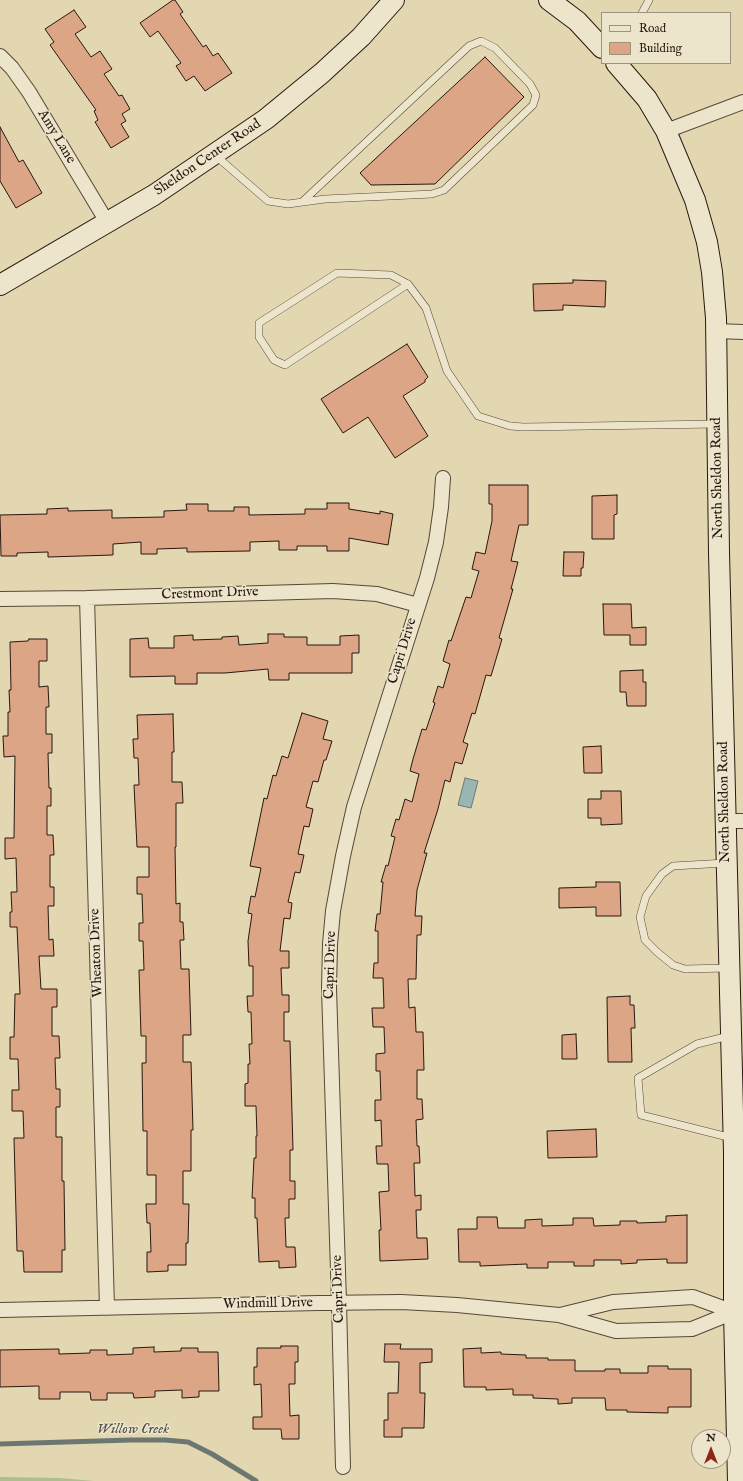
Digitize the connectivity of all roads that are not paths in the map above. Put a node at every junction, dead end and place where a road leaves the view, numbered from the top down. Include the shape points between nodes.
1 (394, 0) edge
2 (550, 0) edge
3 (649, 0) edge
4 (643, 12) edge
5 (601, 47) edge
6 (0, 56) edge
7 (617, 64) edge
8 (743, 102) edge
9 (666, 131) junction
10 (214, 155) junction
11 (302, 202) junction
12 (107, 222) junction
13 (408, 284) junction
14 (0, 285) edge
15 (716, 331) junction
16 (743, 332) edge
17 (717, 424) junction
18 (443, 478) dead end
19 (87, 598) junction
20 (0, 599) edge
21 (418, 605) junction
22 (734, 821) edge
23 (727, 863) junction
24 (730, 968) junction
25 (731, 1036) junction
26 (734, 1138) junction
27 (339, 1302) junction
28 (107, 1308) junction
29 (0, 1310) edge
30 (738, 1312) edge
31 (559, 1315) junction
32 (343, 1466) dead end
33 (738, 1481) edge

1 - 10 street, Sheldon Center Road via 361,37 322,73 266,119
2 - 5 street via 577,21
3 - 4 lane
6 - 12 street, Amy Lane via 29,92
7 - 9 street, North Sheldon Road via 647,99
8 - 9 street
9 - 15 street, North Sheldon Road via 695,200 707,242
10 - 11 lane via 268,201 288,204
10 - 12 street, Sheldon Center Road via 154,195
11 - 11 lane via 432,194 444,190 533,105 536,95 530,84 495,48 481,41 469,46
12 - 14 street, Sheldon Center Road
13 - 13 lane via 391,275 337,273 259,323 259,337 274,360 285,365
13 - 17 lane via 426,308 447,371 478,416 510,426 524,427
15 - 16 street
15 - 17 street, North Sheldon Road
17 - 22 street, North Sheldon Road via 719,553
18 - 21 street, Capri Drive via 436,542
19 - 20 street, Crestmont Drive
19 - 21 street, Crestmont Drive via 333,591 377,594
19 - 28 street, Wheaton Drive
21 - 27 street, Capri Drive via 354,807 333,911 329,989
22 - 23 street, North Sheldon Road
23 - 24 street, North Sheldon Road
23 - 24 lane via 673,866 662,874 646,896 640,917 645,940 673,965 685,969
24 - 25 street, North Sheldon Road
25 - 26 street, North Sheldon Road
25 - 26 lane via 697,1044 638,1078 641,1115
26 - 30 street, North Sheldon Road
27 - 28 street, Windmill Drive
27 - 31 street, Windmill Drive via 456,1305
27 - 32 street, Capri Drive
28 - 29 street, Windmill Drive
30 - 31 street, Windmill Drive via 693,1297 612,1302
30 - 31 street, Windmill Drive via 692,1329 616,1331
30 - 33 street, North Sheldon Road

